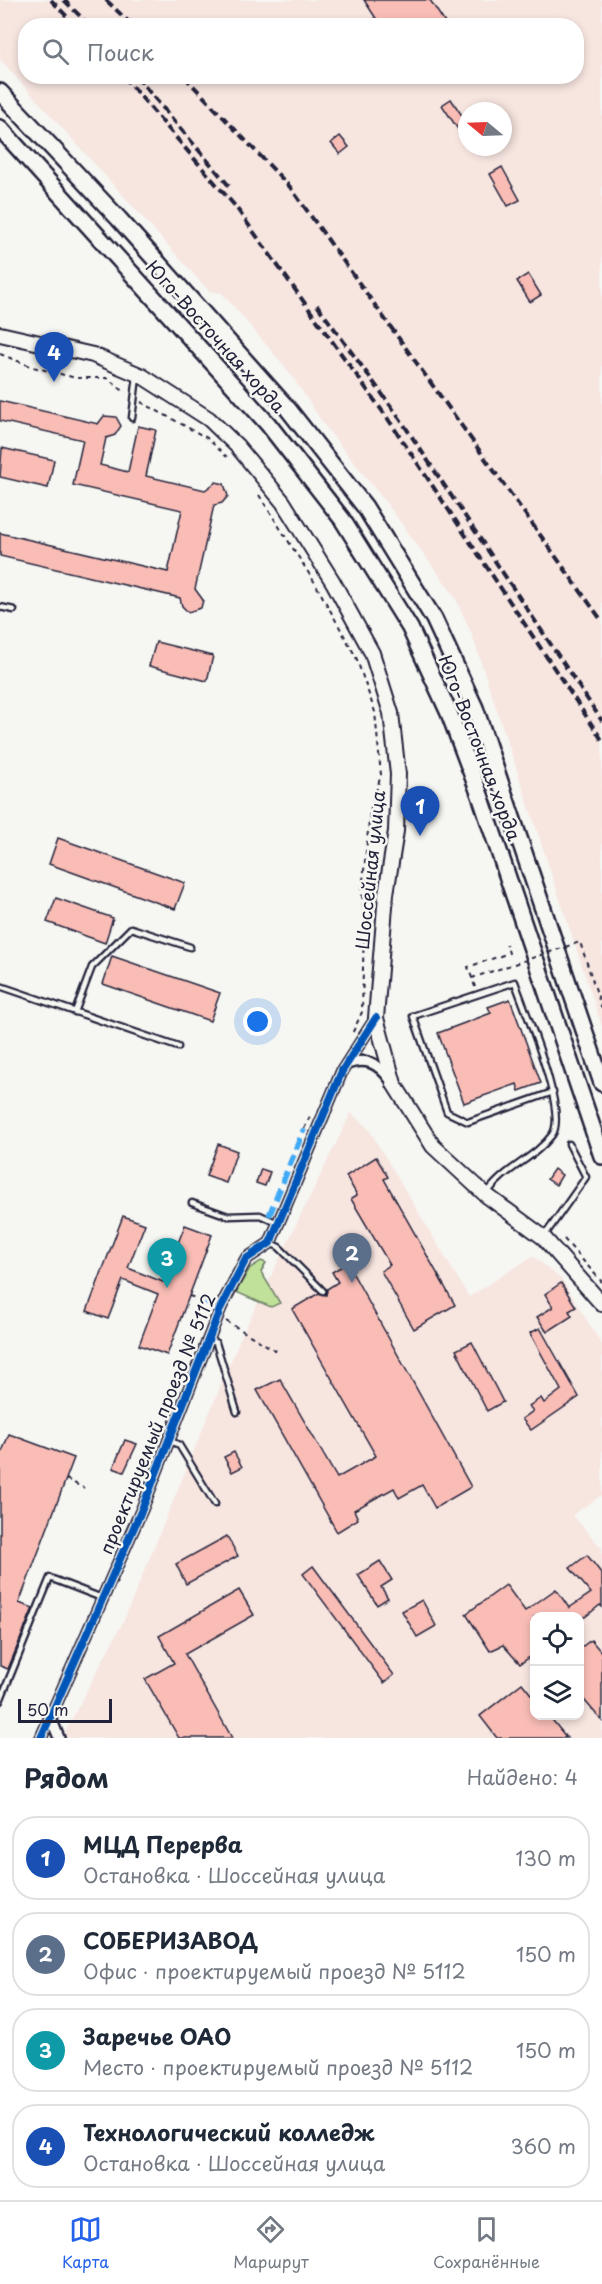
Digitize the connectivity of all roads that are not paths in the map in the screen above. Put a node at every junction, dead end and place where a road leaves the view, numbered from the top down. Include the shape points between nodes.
1 (0, 92) edge
2 (0, 128) edge
3 (0, 334) edge
4 (137, 374) junction
5 (132, 418) dead end
6 (0, 607) edge
7 (14, 610) dead end
8 (190, 947) dead end
9 (0, 986) edge
10 (75, 1012) junction
11 (376, 1018) junction
12 (178, 1047) dead end
13 (598, 1060) edge
14 (347, 1064) junction
15 (602, 1083) edge
16 (394, 1084) junction
17 (553, 1092) junction
18 (569, 1144) dead end
19 (602, 1156) edge
20 (486, 1195) junction
21 (192, 1203) dead end
22 (278, 1223) junction
23 (543, 1237) junction
24 (270, 1243) junction
25 (323, 1291) dead end
26 (602, 1304) edge
27 (208, 1339) junction
28 (237, 1412) dead end
29 (169, 1440) junction
30 (215, 1504) dead end
31 (102, 1598) junction
32 (0, 1701) edge
33 (51, 1718) junction
34 (41, 1738) edge
35 (59, 1738) edge

1 - 13 main road, Юго-Восточная хорда via 288,409 365,507 434,619 475,708
2 - 19 main road, Юго-Восточная хорда via 268,424 342,519 410,628 449,713 481,798
3 - 4 main road, Шоссейная улица via 93,355
4 - 5 lane
4 - 11 main road, Шоссейная улица via 209,419 237,446 283,502 372,654 391,713 398,774 396,831 386,894
6 - 7 lane
8 - 10 lane via 131,928 92,967
9 - 10 lane
10 - 12 lane
11 - 14 street
11 - 16 main road, Шоссейная улица
13 - 15 main road, Юго-Восточная хорда
14 - 16 street via 357,1060 372,1062
14 - 22 street
16 - 20 main road, Шоссейная улица via 433,1146
17 - 17 lane via 468,1122 447,1112 413,1016 515,982
17 - 20 lane via 558,1114 554,1133 498,1178
18 - 23 lane via 586,1177
20 - 23 main road, Шоссейная улица
21 - 22 lane via 228,1216 260,1215
22 - 24 street
23 - 26 main road, Шоссейная улица
24 - 25 lane via 279,1247
24 - 27 street, проектируемый проезд № 5112 via 246,1259
27 - 28 lane via 216,1343
27 - 29 street, проектируемый проезд № 5112
29 - 30 lane via 179,1445
29 - 31 street, проектируемый проезд № 5112
31 - 32 lane via 50,1578
31 - 33 street, проектируемый проезд № 5112
33 - 34 street, проектируемый проезд № 5112
33 - 35 street

